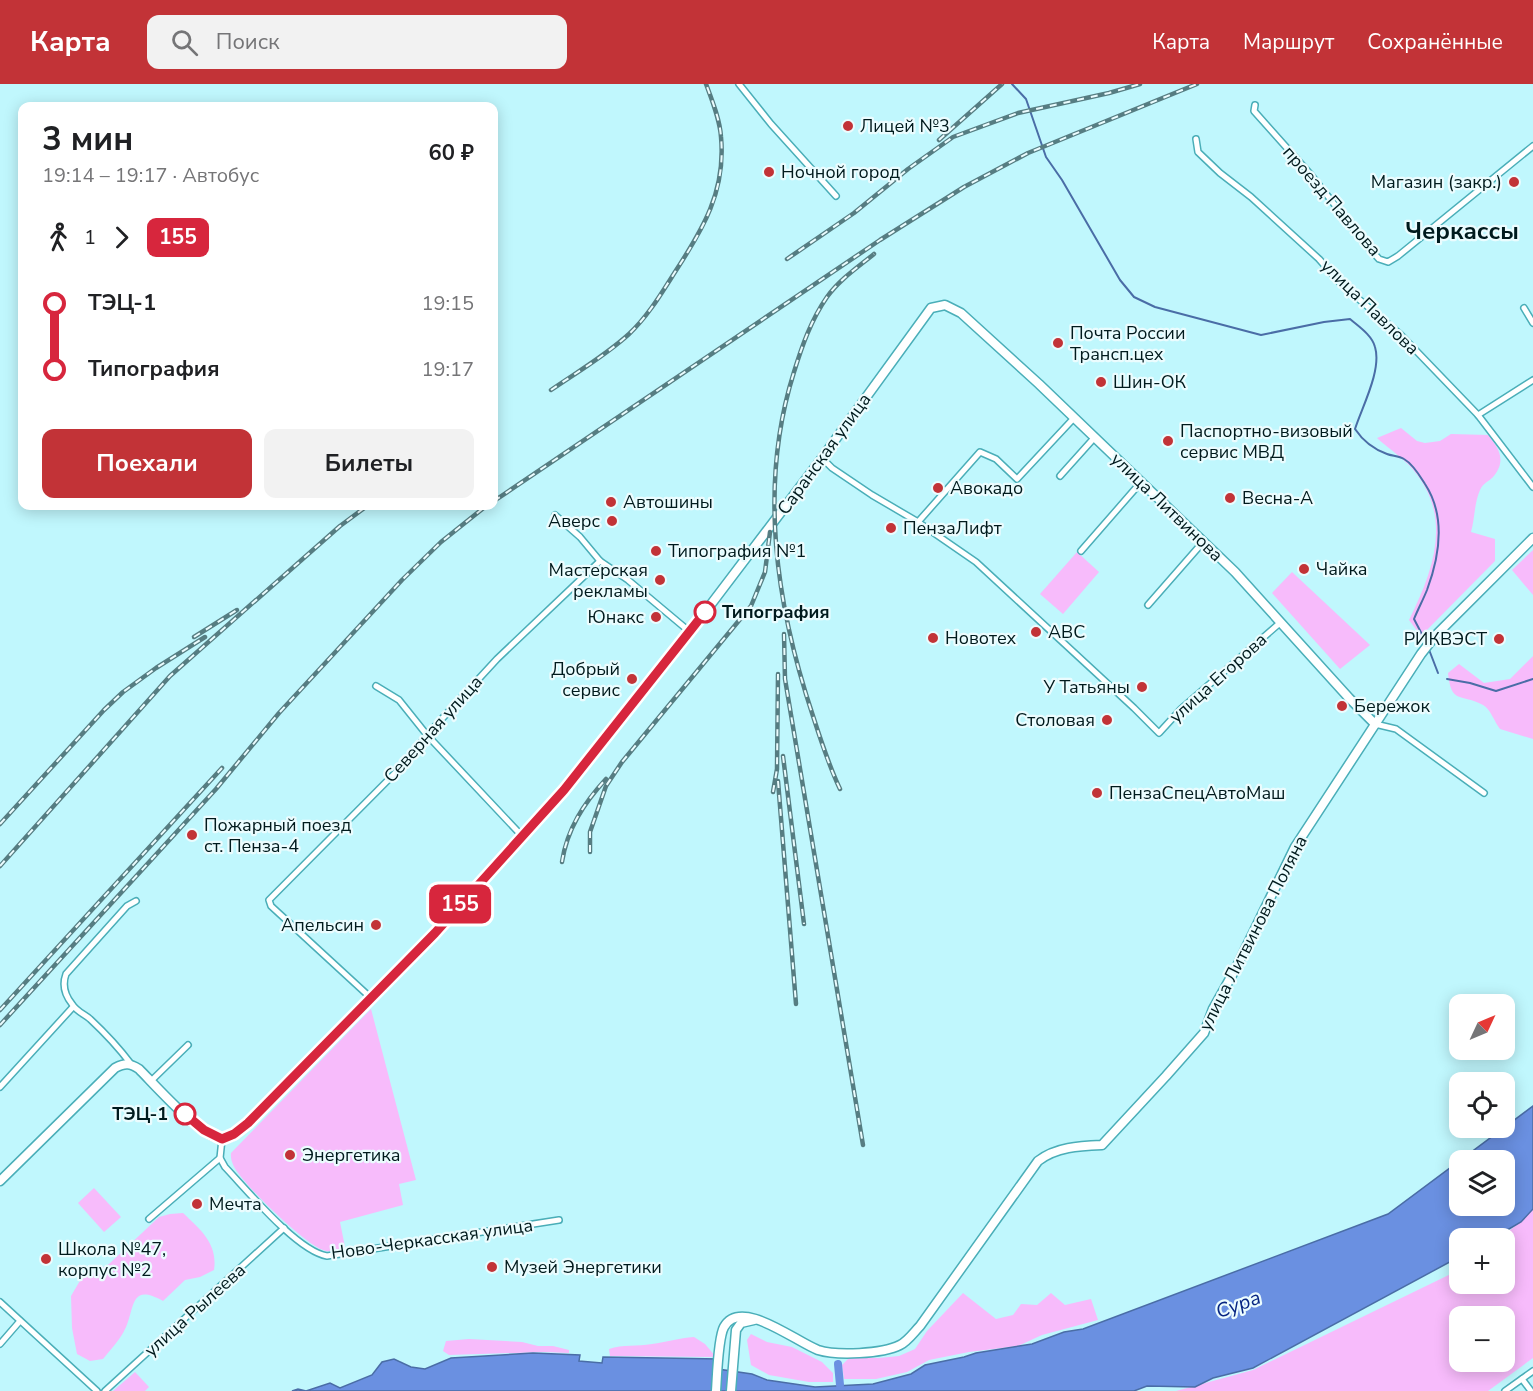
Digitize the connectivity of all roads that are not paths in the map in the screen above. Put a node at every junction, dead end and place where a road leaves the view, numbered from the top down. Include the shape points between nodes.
1 (739, 84) edge
2 (1255, 105) dead end
3 (1196, 139) dead end
4 (1533, 146) edge
5 (836, 196) dead end
6 (945, 305) joint
7 (1524, 308) dead end
8 (1533, 322) edge
9 (1533, 380) edge
10 (1478, 415) junction
11 (1074, 418) junction
12 (1095, 437) junction
13 (822, 458) junction
14 (1060, 476) dead end
15 (1142, 482) junction
16 (1533, 487) edge
17 (555, 514) dead end
18 (918, 522) junction
19 (1533, 538) edge
20 (1204, 541) junction
21 (1081, 551) dead end
22 (600, 561) junction
23 (1148, 604) dead end
24 (1281, 622) junction
25 (690, 632) junction
26 (376, 686) dead end
27 (1375, 724) junction
28 (426, 735) junction
29 (1484, 793) dead end
30 (522, 836) junction
31 (136, 901) dead end
32 (371, 998) junction
33 (73, 1007) junction
34 (188, 1045) dead end
35 (131, 1064) junction
36 (151, 1081) junction
37 (0, 1087) edge
38 (222, 1139) junction
39 (220, 1158) junction
40 (0, 1181) edge
41 (149, 1219) dead end
42 (559, 1220) dead end
43 (284, 1228) junction
44 (0, 1302) edge
45 (757, 1319) junction
46 (20, 1321) junction
47 (0, 1344) edge
48 (1533, 1371) edge
49 (1522, 1379) junction
50 (97, 1391) edge
51 (105, 1391) edge
52 (716, 1391) edge
53 (731, 1391) edge
54 (1505, 1391) edge
55 (1531, 1391) edge

1 - 5 street
2 - 4 street, проезд Павлова via 1254,111 1369,248 1388,262
3 - 10 street, улица Павлова via 1198,152 1400,334
6 - 11 main road, улица Литвинова via 961,312
6 - 13 main road, Саранская улица via 931,308
7 - 8 street
9 - 10 street
10 - 16 street, улица Павлова
11 - 12 main road, улица Литвинова
11 - 18 street via 1017,479 996,459 980,452
12 - 14 street
12 - 15 main road, улица Литвинова
13 - 18 street, улица Егорова via 872,495
13 - 25 main road, Саранская улица
15 - 20 main road, улица Литвинова
15 - 21 street
17 - 22 street
18 - 24 street, улица Егорова via 976,562 1159,733
19 - 27 main road, улица Литвинова Поляна via 1435,636
20 - 23 street
20 - 24 main road, улица Литвинова
22 - 25 street
22 - 28 street, Северная улица via 497,659
24 - 27 main road, улица Литвинова
25 - 30 main road, Саранская улица via 588,761
26 - 28 street via 399,700
27 - 29 street via 1396,729
27 - 45 main road, улица Литвинова Поляна via 1295,847 1204,1032 1102,1145 1057,1150 1038,1161 902,1344 883,1350 826,1352
28 - 30 street
28 - 32 street, Северная улица via 403,765 269,900
30 - 32 main road, Саранская улица
31 - 33 street via 127,906 66,974 65,992
32 - 38 main road, Саранская улица via 248,1123
33 - 35 street via 117,1045
33 - 37 street
34 - 36 street
35 - 36 main road
35 - 40 main road via 115,1068
36 - 38 main road via 193,1122
38 - 39 street
39 - 41 street
39 - 43 street, Ново-Черкасская улица
42 - 43 street, Ново-Черкасская улица via 327,1256 311,1250
43 - 51 street, улица Рылеева
44 - 46 street
45 - 52 main road via 732,1319 724,1327
45 - 53 main road via 738,1326
46 - 47 street
46 - 50 street
48 - 49 street
49 - 54 street
49 - 55 street

